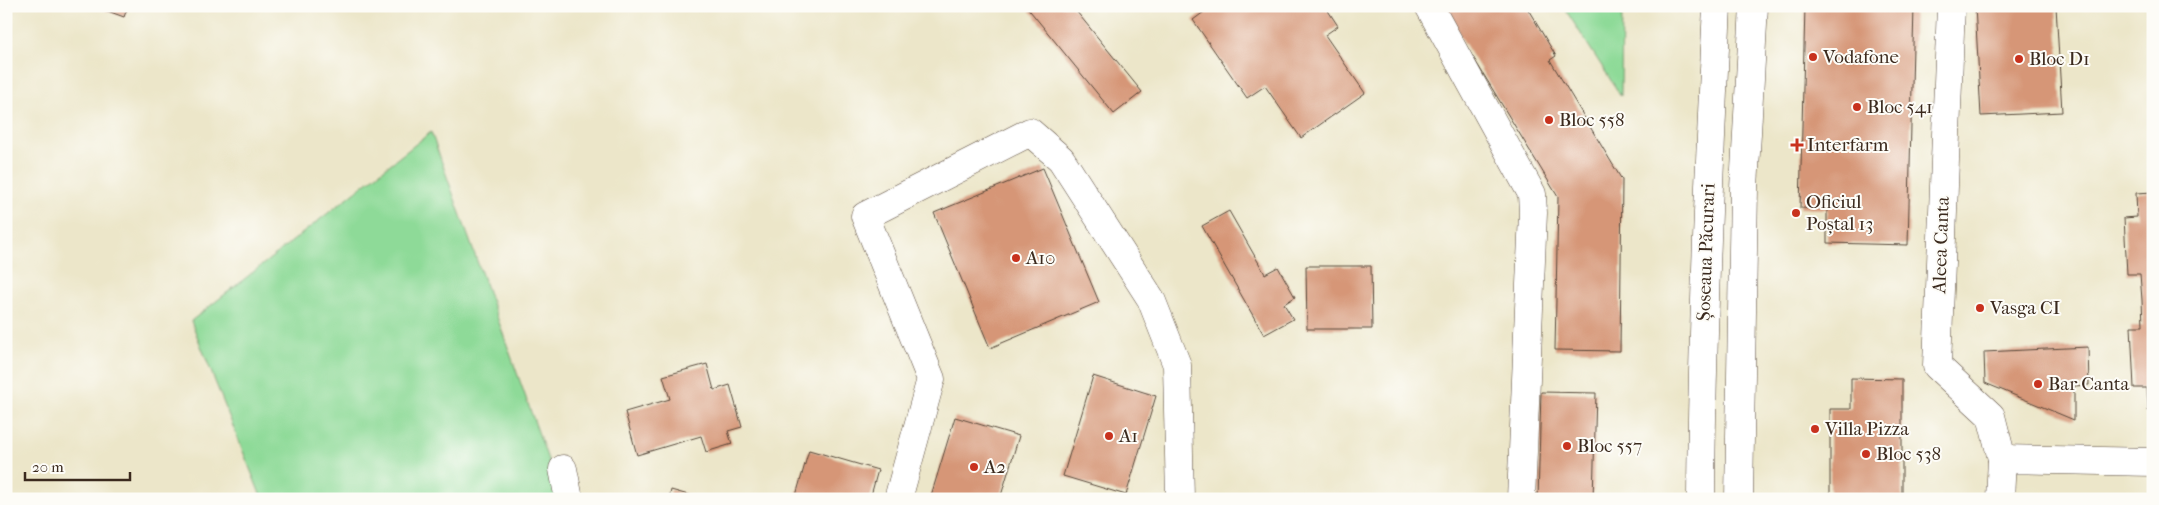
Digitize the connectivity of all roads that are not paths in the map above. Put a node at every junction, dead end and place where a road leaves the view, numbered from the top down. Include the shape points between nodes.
1 (1429, 6) edge
2 (1717, 6) edge
3 (1754, 6) edge
4 (1951, 6) edge
5 (2002, 459) junction
6 (2153, 462) edge
7 (562, 469) dead end
8 (569, 499) edge
9 (898, 499) edge
10 (1180, 499) edge
11 (1521, 499) edge
12 (1701, 499) edge
13 (1739, 499) edge
14 (2000, 499) edge

1 - 11 street via 1532,194
2 - 12 street, Șoseaua Păcurari via 1708,186
3 - 13 street, Șoseaua Păcurari via 1744,188
4 - 5 street, Aleea Canta via 1937,366 1990,416
5 - 6 street
5 - 14 street, Aleea Canta
7 - 8 street
9 - 10 street via 931,379 865,216 1030,132 1061,159 1151,299 1176,365

